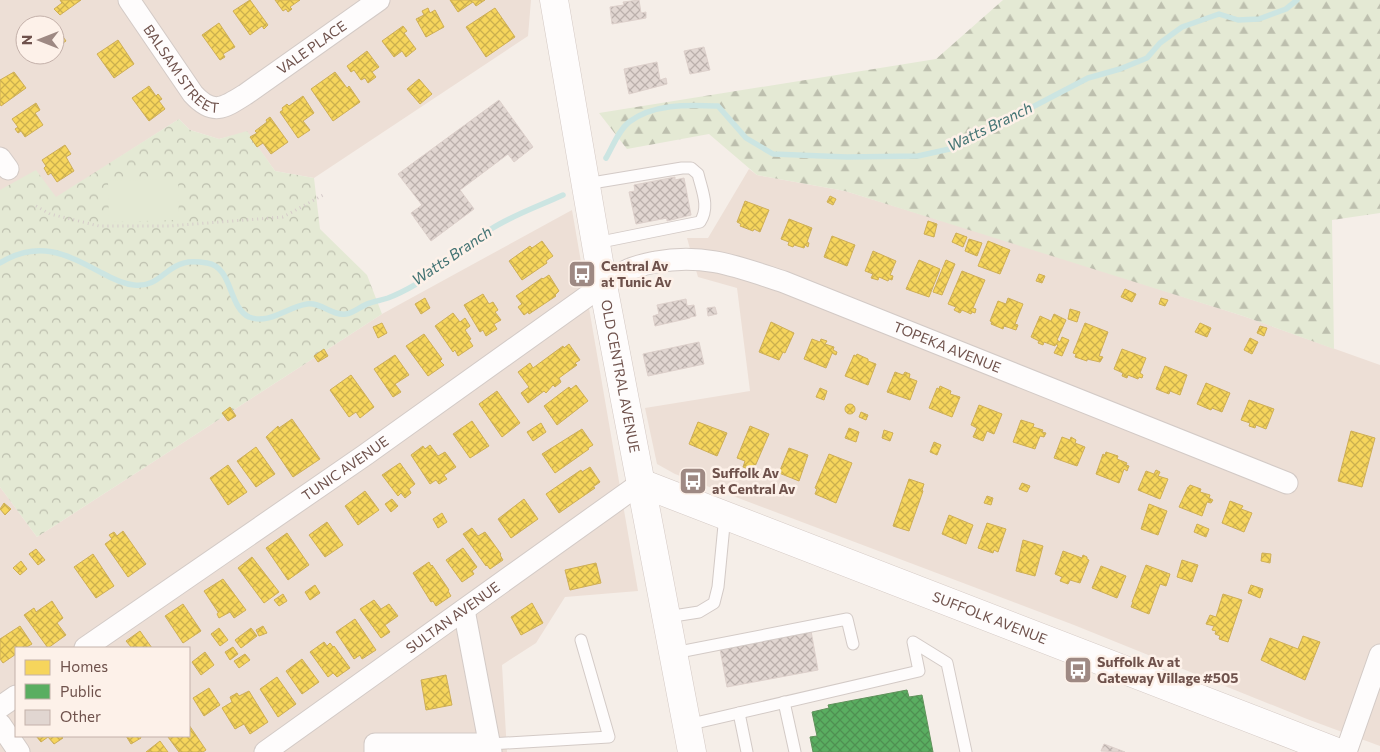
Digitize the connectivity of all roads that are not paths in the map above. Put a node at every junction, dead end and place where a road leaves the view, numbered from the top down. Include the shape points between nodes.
1 (129, 0) edge
2 (379, 0) edge
3 (554, 0) edge
4 (246, 94) joint
5 (586, 184) junction
6 (596, 243) junction
7 (604, 285) junction
8 (642, 483) junction
9 (1287, 483) dead end
10 (725, 515) junction
11 (464, 610) junction
12 (667, 617) junction
13 (581, 640) dead end
14 (853, 644) dead end
15 (86, 647) edge
16 (674, 653) junction
17 (1380, 656) edge
18 (15, 697) edge
19 (784, 702) junction
20 (0, 707) edge
21 (739, 713) junction
22 (0, 724) edge
23 (687, 725) junction
24 (375, 748) edge
25 (491, 748) edge
26 (19, 752) edge
27 (265, 752) edge
28 (692, 752) edge
29 (747, 752) edge
30 (795, 752) edge
31 (966, 752) edge
32 (1337, 752) edge
33 (1346, 752) edge

1 - 4 street, BALSAM STREET via 200,102 209,107 223,107
2 - 4 street, VALE PLACE
3 - 5 main road, OLD CENTRAL AVENUE
5 - 6 main road, OLD CENTRAL AVENUE
5 - 6 lane via 691,168 698,174 706,204 700,222
6 - 7 main road, OLD CENTRAL AVENUE
7 - 8 main road, OLD CENTRAL AVENUE
7 - 9 street, TOPEKA AVENUE via 627,270 670,259 704,259 729,264 914,332
7 - 15 street, TUNIC AVENUE
8 - 10 main road, SUFFOLK AVENUE
8 - 11 street, SULTAN AVENUE
8 - 12 main road, OLD CENTRAL AVENUE
10 - 12 lane via 714,603 699,612
10 - 32 main road, SUFFOLK AVENUE
11 - 25 street
11 - 27 street, SULTAN AVENUE
12 - 16 main road, OLD CENTRAL AVENUE
13 - 25 lane via 609,737
14 - 16 lane via 847,619
16 - 23 main road, OLD CENTRAL AVENUE
17 - 33 street
18 - 20 street
19 - 21 lane
19 - 30 lane
19 - 31 lane via 919,671 913,642 947,662
21 - 23 lane
21 - 29 lane
22 - 26 street
23 - 28 main road, OLD CENTRAL AVENUE
24 - 25 street

